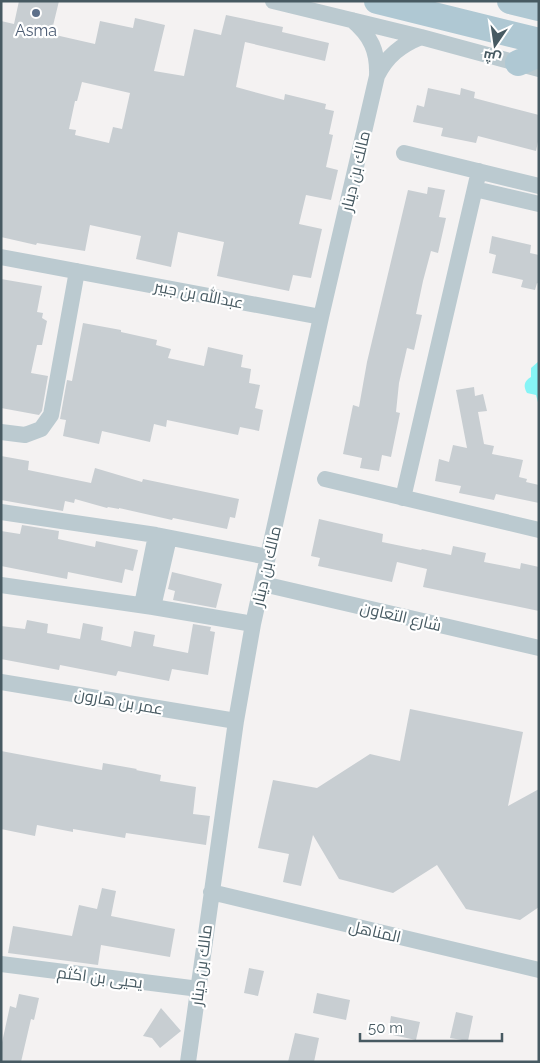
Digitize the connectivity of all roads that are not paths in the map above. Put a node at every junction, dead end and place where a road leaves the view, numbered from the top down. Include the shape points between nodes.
1 (273, 1) edge
2 (377, 1) edge
3 (510, 1) edge
4 (539, 8) edge
5 (352, 20) junction
6 (421, 37) junction
7 (539, 41) edge
8 (532, 62) edge
9 (377, 76) junction
10 (404, 153) dead end
11 (479, 171) junction
12 (539, 186) edge
13 (475, 189) junction
14 (539, 204) edge
15 (1, 257) edge
16 (76, 271) junction
17 (321, 317) junction
18 (1, 432) edge
19 (325, 479) dead end
20 (403, 498) junction
21 (1, 512) edge
22 (539, 530) edge
23 (162, 536) junction
24 (268, 557) junction
25 (263, 584) junction
26 (1, 585) edge
27 (147, 606) junction
28 (253, 624) junction
29 (539, 648) edge
30 (1, 682) edge
31 (236, 721) junction
32 (211, 892) junction
33 (1, 964) edge
34 (539, 970) edge
35 (198, 989) junction
36 (188, 1062) edge

1 - 5 street
2 - 7 main road
3 - 4 main road
5 - 6 street
5 - 9 street, مالك بن دينار via 370,38 376,50
6 - 8 street
6 - 9 street, مالك بن دينار via 390,55
9 - 17 street, مالك بن دينار
10 - 11 street
11 - 12 street
11 - 13 street
13 - 14 street
13 - 20 street
15 - 16 street, عبدالله بن جبير
16 - 17 street, عبدالله بن جبير
16 - 18 street via 51,415 41,429 25,435
17 - 24 street, مالك بن دينار
19 - 20 street
20 - 22 street
21 - 23 street
23 - 24 street
23 - 27 street
24 - 25 street, مالك بن دينار
25 - 28 street, مالك بن دينار
25 - 29 street, شارع التعاون
26 - 27 street
27 - 28 street
28 - 31 street, مالك بن دينار
30 - 31 street, عمر بن هارون
31 - 32 street, مالك بن دينار
32 - 34 street, المناهل
32 - 35 street, مالك بن دينار
33 - 35 street, يحيى بن اكثم
35 - 36 street, مالك بن دينار

